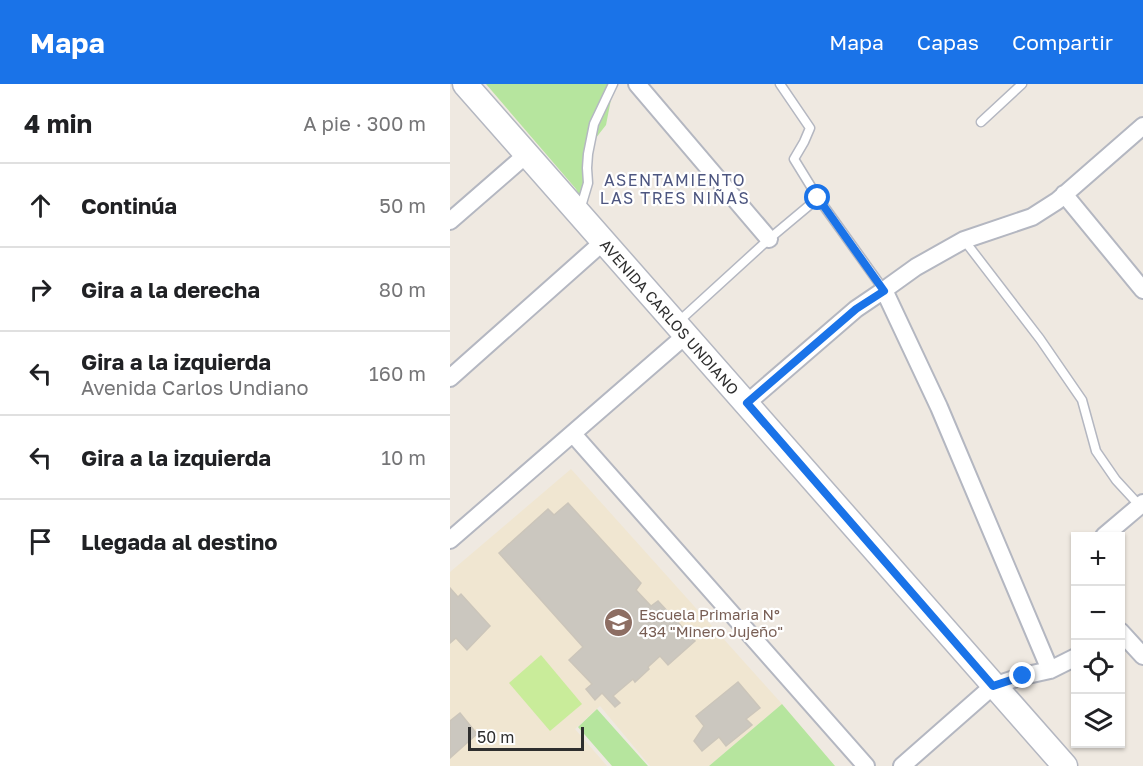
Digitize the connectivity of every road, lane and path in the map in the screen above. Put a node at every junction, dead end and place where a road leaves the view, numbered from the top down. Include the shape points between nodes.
1 (613, 84) edge
2 (637, 84) edge
3 (780, 84) edge
4 (1022, 84) edge
5 (468, 85) edge
6 (981, 122) dead end
7 (1143, 126) edge
8 (527, 154) junction
9 (1064, 194) junction
10 (818, 198) junction
11 (578, 213) junction
12 (450, 221) edge
13 (769, 239) junction
14 (964, 240) junction
15 (603, 242) junction
16 (1143, 290) edge
17 (884, 291) junction
18 (681, 329) junction
19 (450, 378) edge
20 (747, 403) junction
21 (573, 434) junction
22 (1141, 505) edge
23 (1110, 532) edge
24 (450, 540) edge
25 (1125, 636) edge
26 (1143, 656) edge
27 (1071, 660) edge
28 (1050, 670) junction
29 (993, 686) junction
30 (866, 766) edge
31 (902, 766) edge
32 (1065, 766) edge

1 - 11 lane via 594,124 588,183
2 - 13 street
3 - 10 lane via 810,128 794,159
4 - 6 lane
5 - 8 street, AVENIDA CARLOS UNDIANO
7 - 9 street
8 - 11 street, AVENIDA CARLOS UNDIANO
8 - 12 street
9 - 14 street via 1032,218
9 - 16 street
10 - 13 lane
10 - 17 lane
11 - 15 street, AVENIDA CARLOS UNDIANO
13 - 18 lane
14 - 17 street via 915,267
14 - 22 lane via 1082,400 1096,451 1116,480
15 - 18 street, AVENIDA CARLOS UNDIANO
15 - 19 street
17 - 20 street via 856,309
17 - 28 street via 939,407
18 - 20 street, AVENIDA CARLOS UNDIANO
18 - 21 street
20 - 29 street, AVENIDA CARLOS UNDIANO
21 - 24 street
21 - 30 street
22 - 23 street
25 - 26 street
27 - 28 street
28 - 29 street
29 - 31 street
29 - 32 street, AVENIDA CARLOS UNDIANO

